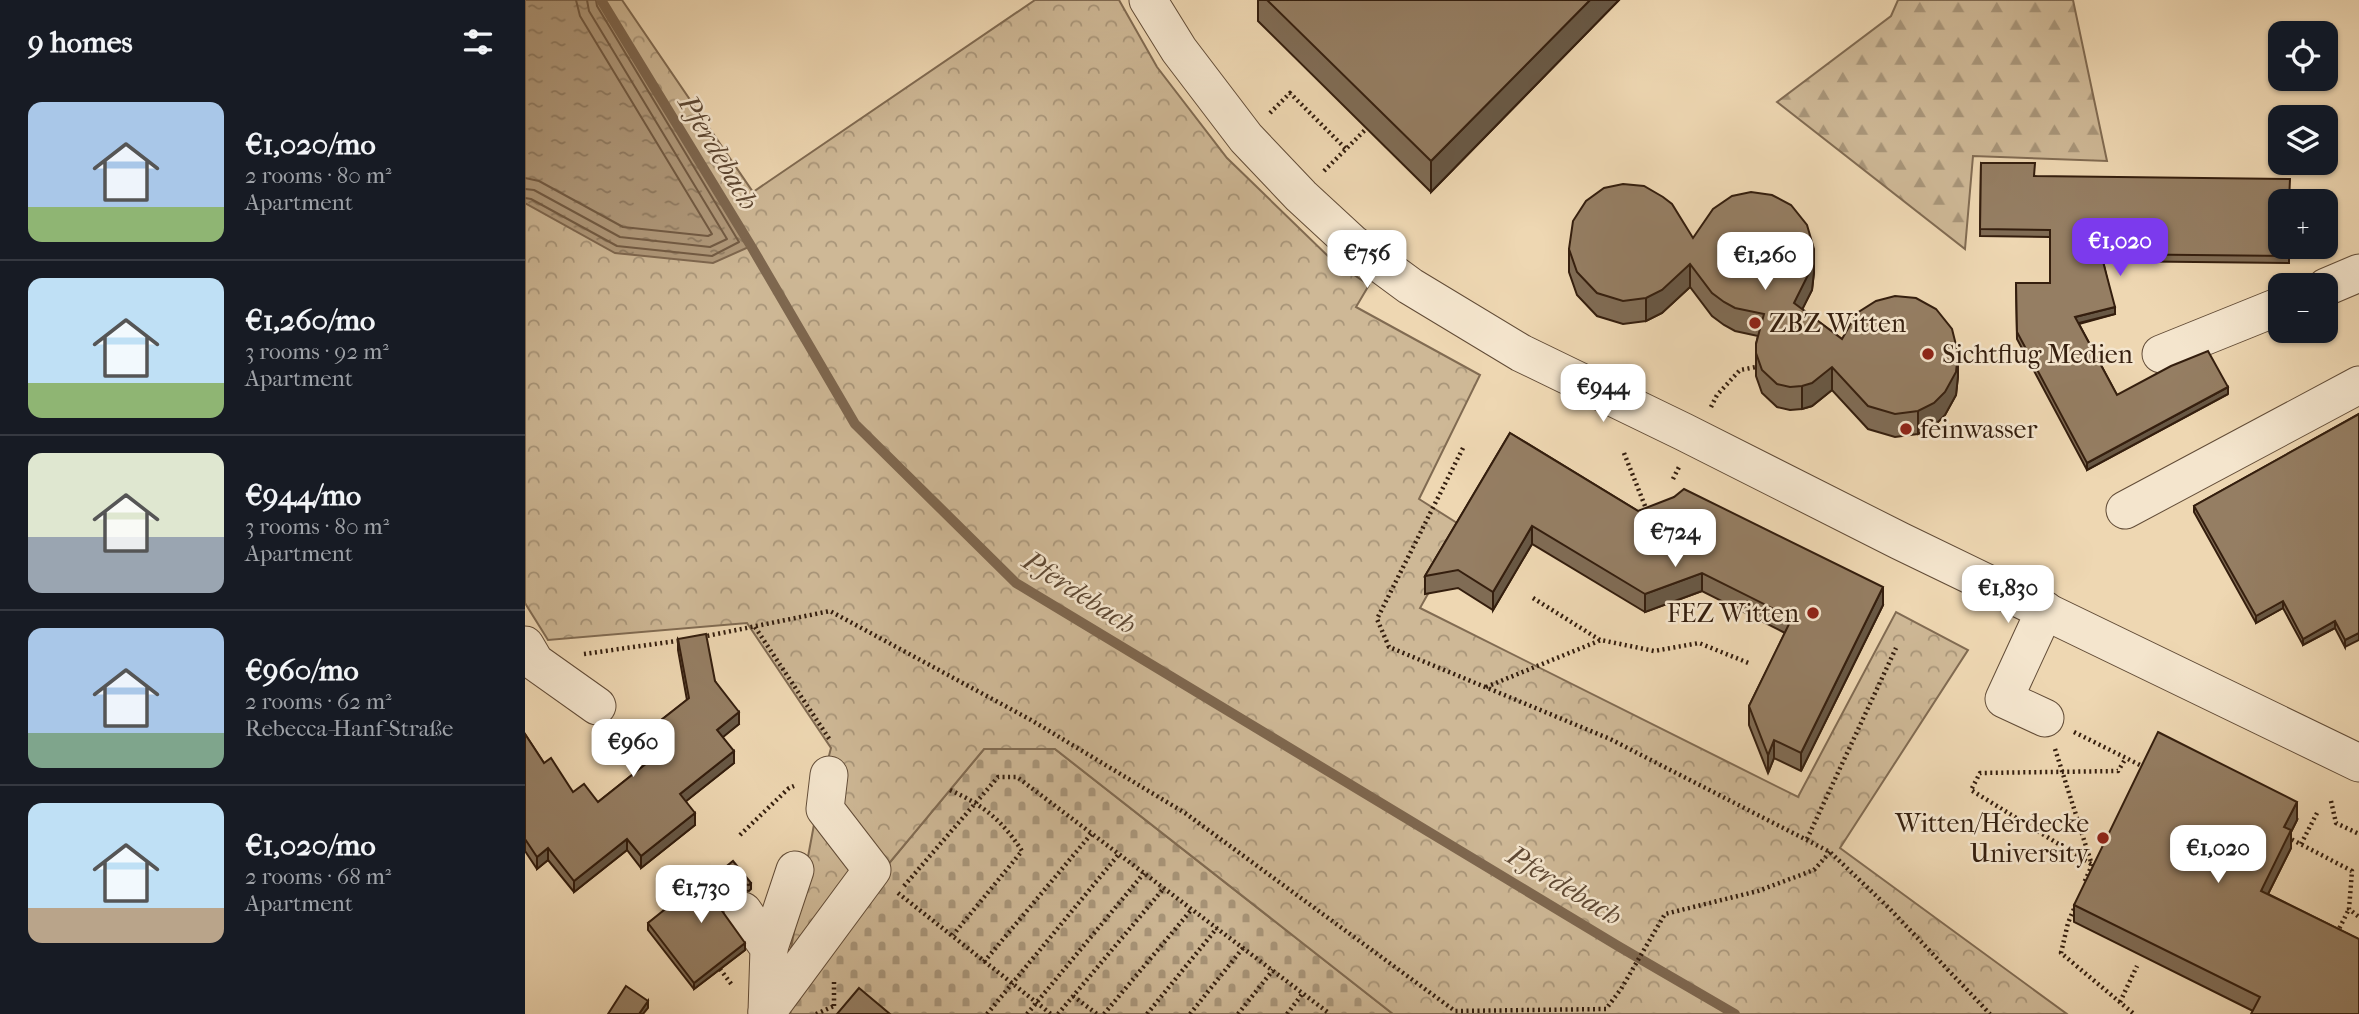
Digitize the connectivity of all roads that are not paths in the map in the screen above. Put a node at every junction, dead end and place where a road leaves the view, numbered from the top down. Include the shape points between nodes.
1 (1148, 0) edge
2 (2359, 273) edge
3 (2338, 282) edge
4 (2268, 311) edge
5 (2161, 354) dead end
6 (2359, 385) edge
7 (2125, 510) dead end
8 (2045, 610) junction
9 (530, 653) edge
10 (597, 706) dead end
11 (2045, 718) road end
12 (2359, 763) edge
13 (829, 775) road end
14 (795, 870) dead end
15 (743, 911) dead end
16 (769, 948) junction
17 (768, 1013) edge

1 - 8 street via 1179,50 1246,138 1353,244 1409,286 1521,353
2 - 3 street
4 - 5 street
6 - 7 street
8 - 11 street via 2004,699
8 - 12 street
9 - 10 street
13 - 17 street via 825,809 872,870
14 - 16 street
15 - 16 street
16 - 17 street

